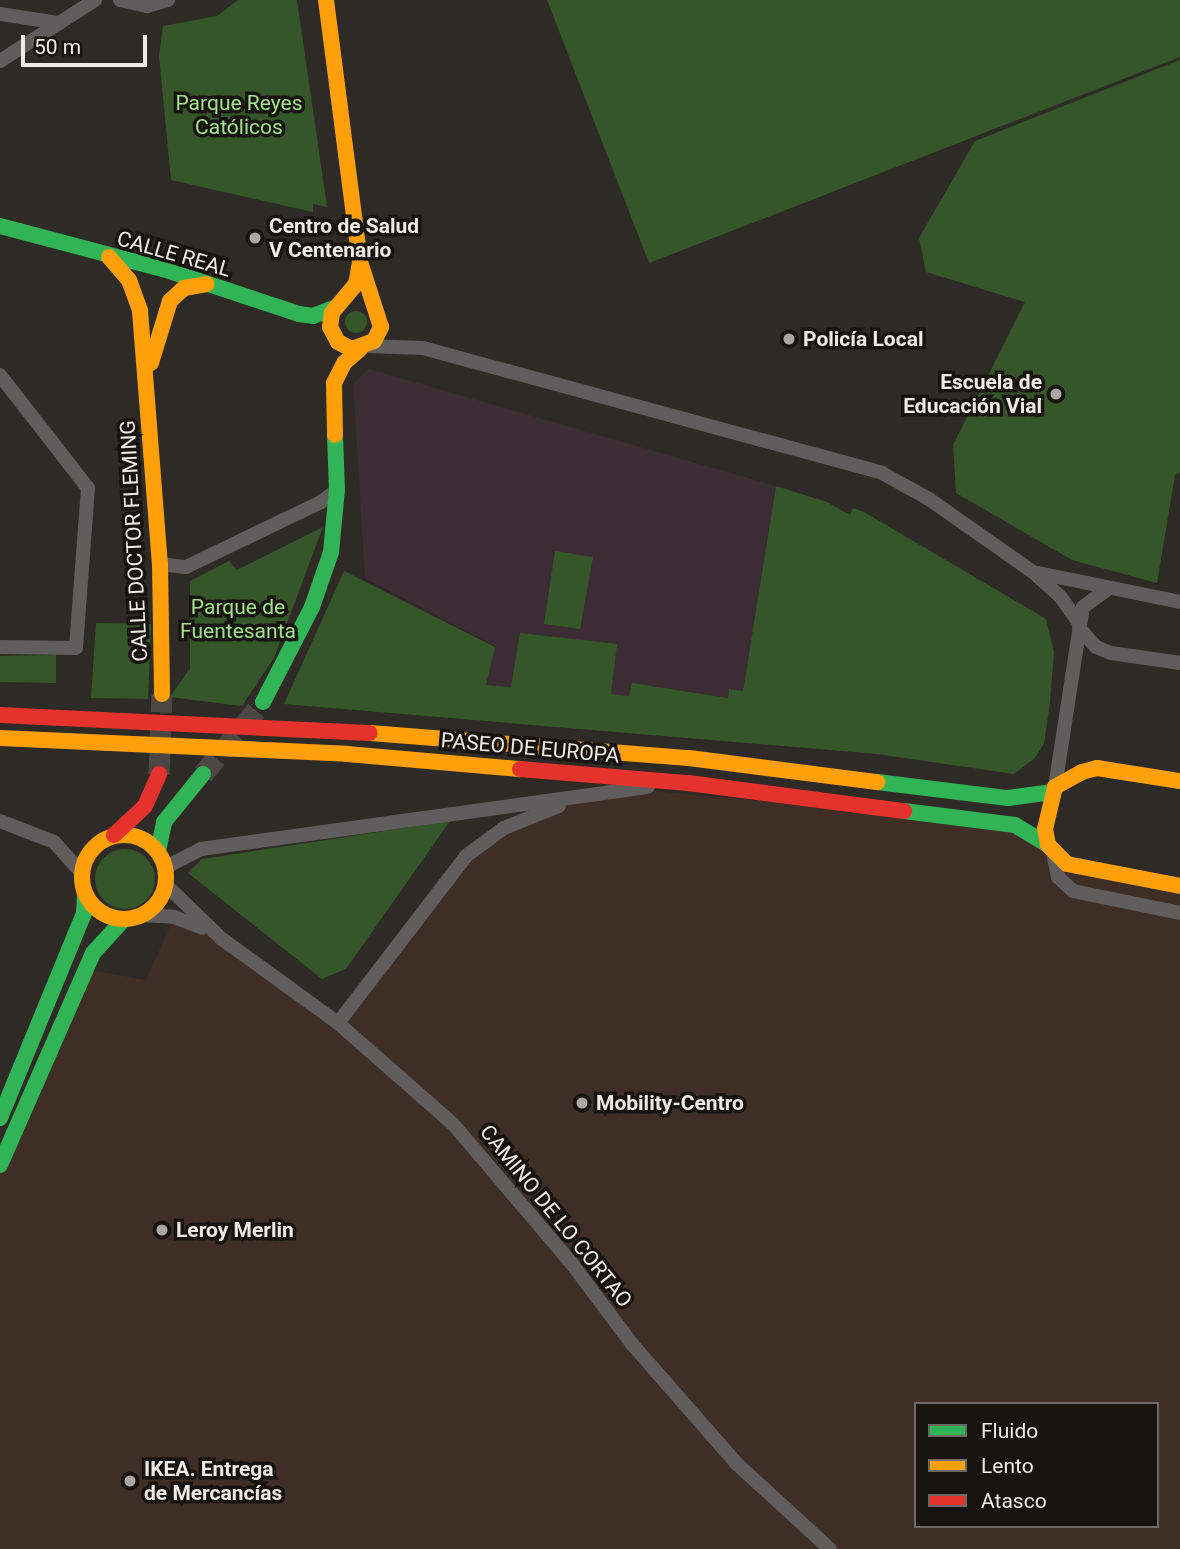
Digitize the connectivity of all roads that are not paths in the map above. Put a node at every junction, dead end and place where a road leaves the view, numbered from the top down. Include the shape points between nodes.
1 (95, 0) edge
2 (120, 0) edge
3 (168, 0) edge
4 (326, 0) edge
5 (0, 14) edge
6 (59, 23) junction
7 (0, 61) edge
8 (0, 226) edge
9 (109, 257) junction
10 (360, 262) junction
11 (209, 284) junction
12 (342, 303) junction
13 (377, 312) junction
14 (364, 347) junction
15 (423, 348) junction
16 (0, 375) edge
17 (148, 386) junction
18 (337, 490) junction
19 (160, 564) junction
20 (1033, 572) junction
21 (1108, 589) junction
22 (1180, 602) edge
23 (1079, 626) junction
24 (0, 646) edge
25 (1180, 663) edge
26 (162, 694) tunnel mouth
27 (263, 702) tunnel mouth
28 (0, 715) edge
29 (0, 738) edge
30 (159, 774) tunnel mouth
31 (203, 774) tunnel mouth
32 (1180, 781) edge
33 (688, 783) junction
34 (1054, 789) junction
35 (568, 800) junction
36 (0, 821) edge
37 (114, 835) junction
38 (1051, 849) junction
39 (158, 851) junction
40 (166, 867) junction
41 (81, 872) junction
42 (166, 885) junction
43 (1180, 886) edge
44 (85, 894) junction
45 (1180, 913) edge
46 (132, 917) junction
47 (222, 939) junction
48 (338, 1023) junction
49 (0, 1118) edge
50 (0, 1165) edge
51 (830, 1549) edge

1 - 6 street
2 - 3 street via 147,6
4 - 10 main road
5 - 6 street
6 - 7 street
8 - 9 main road, CALLE REAL
9 - 11 main road, CALLE REAL
9 - 17 main road, CALLE DOCTOR FLEMING via 123,270 137,297
10 - 12 main road via 360,277
10 - 13 main road
11 - 12 main road, CALLE REAL via 313,316
11 - 17 main road via 184,288 170,301
12 - 13 main road via 361,299
12 - 14 main road via 330,320 333,335 344,346
13 - 14 main road via 379,335
13 - 15 street
14 - 15 street
14 - 18 main road via 344,363 334,383
15 - 20 street via 882,473 929,499
16 - 24 street via 88,488 76,648
17 - 19 main road, CALLE DOCTOR FLEMING
18 - 19 street via 186,567
18 - 27 main road via 335,526 322,580 289,658
19 - 26 main road, CALLE DOCTOR FLEMING
20 - 21 street
20 - 23 street via 1060,596
21 - 22 street
21 - 23 street via 1083,607
23 - 25 street via 1096,647 1111,653
23 - 34 street
28 - 34 main road, PASEO DE EUROPA via 349,732 689,758 1008,798
29 - 33 main road, PASEO DE EUROPA via 347,754
30 - 37 main road via 145,806
31 - 39 main road via 164,822
32 - 34 main road, PASEO DE EUROPA via 1097,768 1066,778
33 - 35 street
33 - 38 main road, PASEO DE EUROPA via 1015,825
34 - 38 main road via 1045,829
35 - 40 street via 201,849
35 - 48 street via 504,828 466,856
36 - 41 street via 54,842
37 - 39 main road via 144,838
37 - 41 main road via 94,847
38 - 43 main road, PASEO DE EUROPA via 1081,869
38 - 45 street via 1058,877 1073,891
39 - 40 main road
40 - 42 main road
41 - 44 main road
42 - 46 main road via 156,905
42 - 47 street, CAMINO DE LO CORTAO
44 - 46 main road via 104,915
44 - 49 main road via 84,913
46 - 47 street, CAMINO DE LO CORTAO via 188,920
46 - 50 main road via 93,953
47 - 48 street, CAMINO DE LO CORTAO
48 - 51 street, CAMINO DE LO CORTAO via 453,1124 572,1264 632,1344 736,1463

